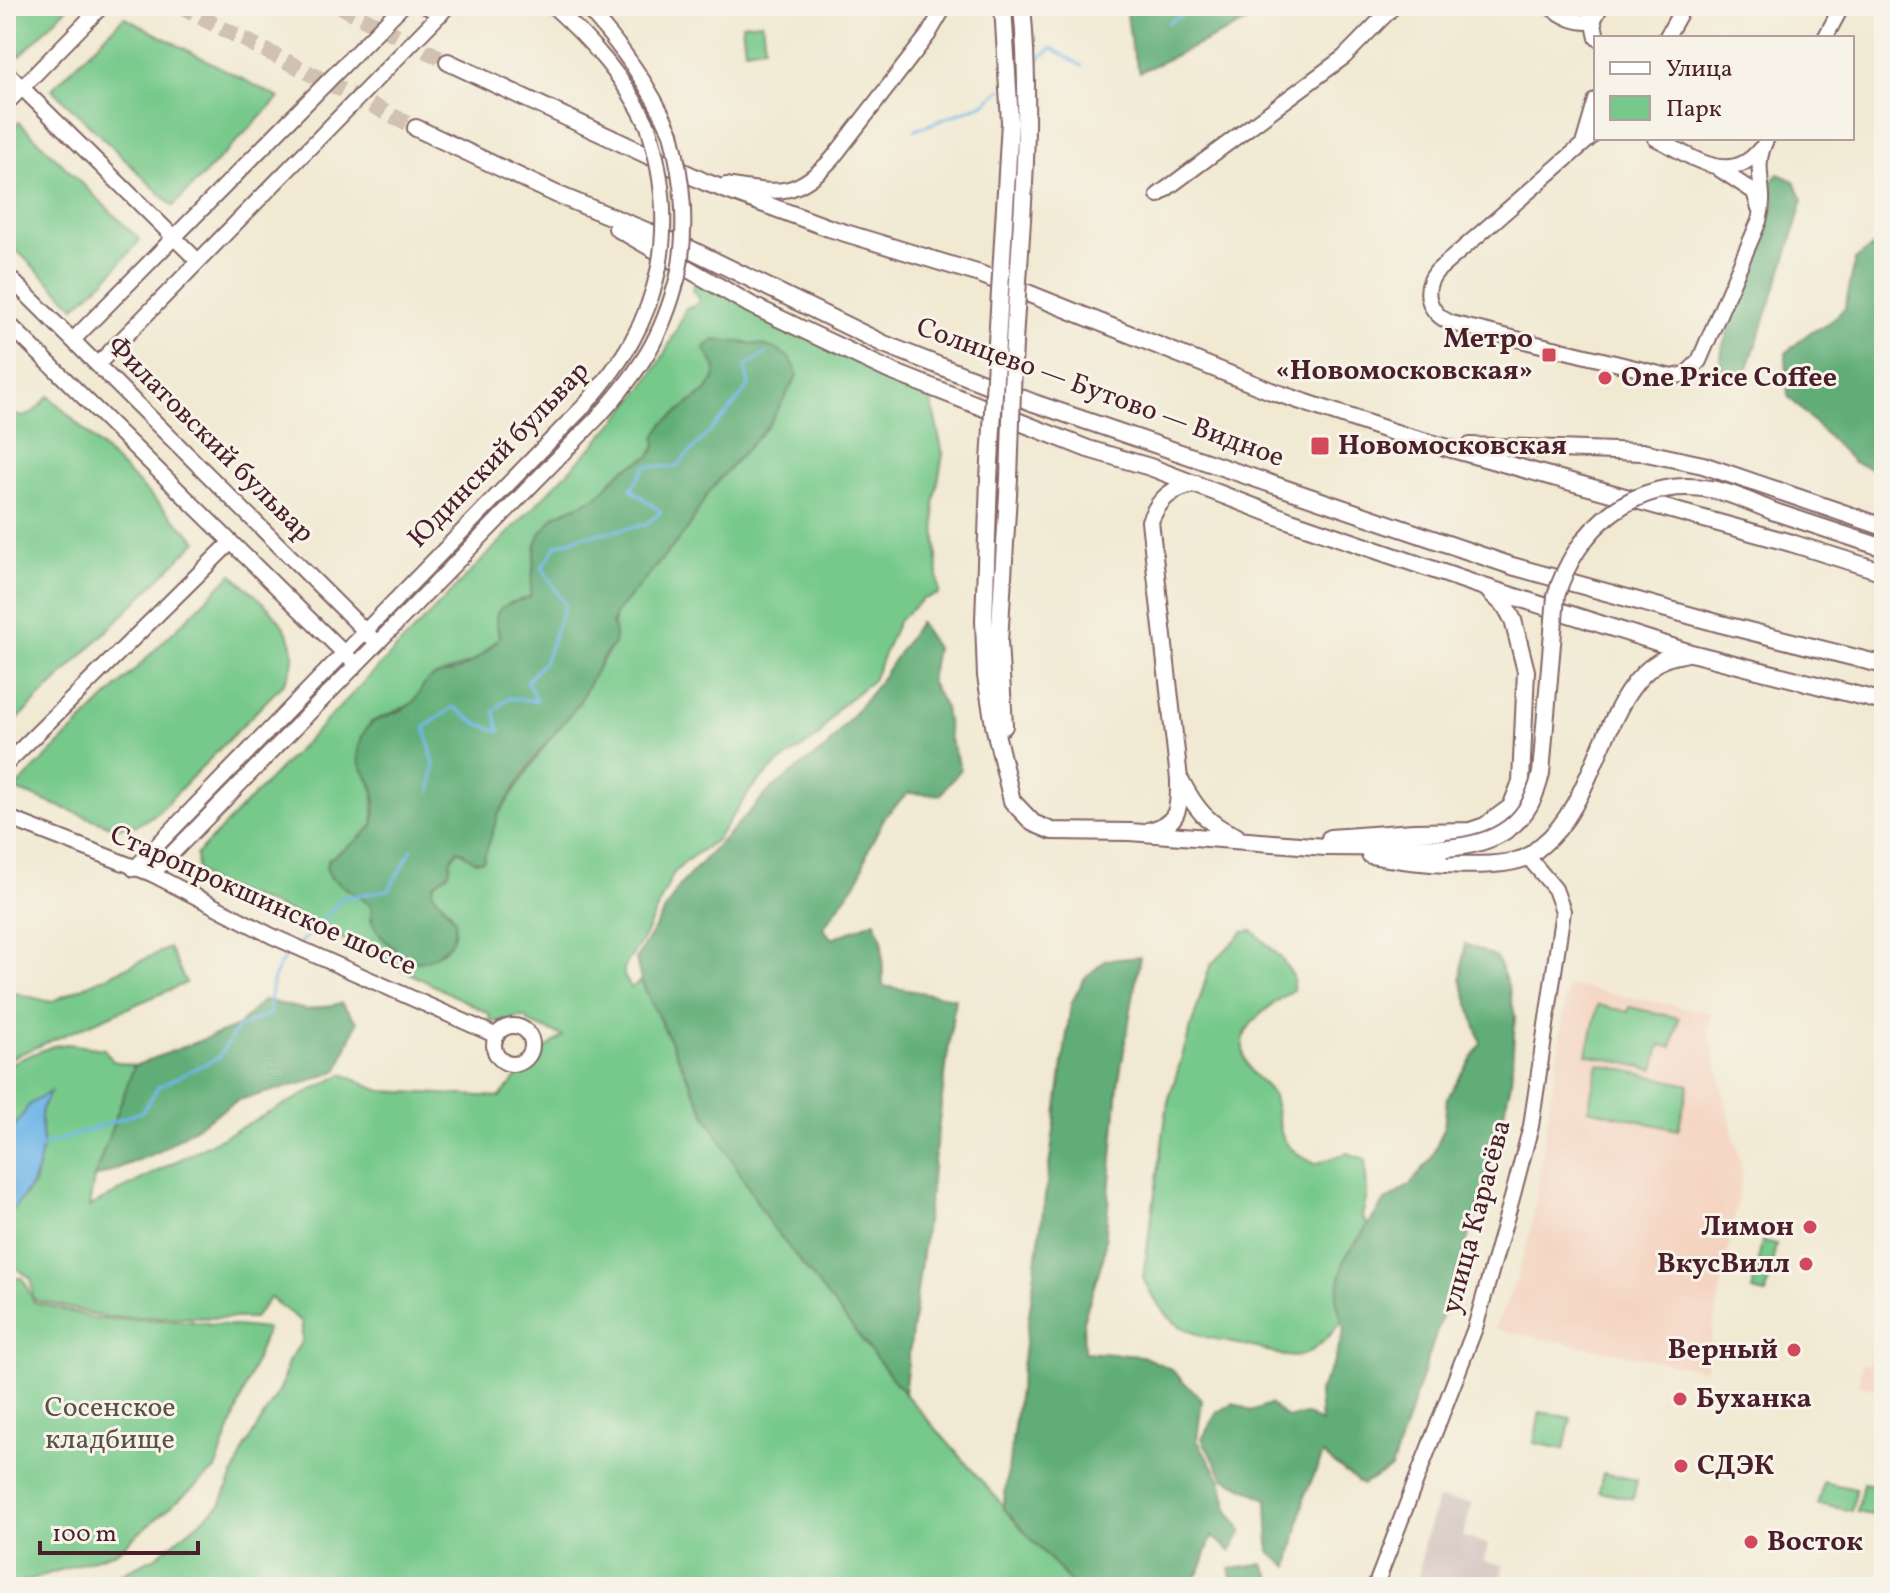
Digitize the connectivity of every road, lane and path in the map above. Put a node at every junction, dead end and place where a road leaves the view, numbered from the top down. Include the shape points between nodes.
1 (102, 6) edge
2 (402, 6) edge
3 (426, 6) edge
4 (553, 6) edge
5 (585, 6) edge
6 (945, 6) edge
7 (1003, 6) edge
8 (1022, 6) edge
9 (1394, 6) edge
10 (1548, 6) edge
11 (1601, 6) edge
12 (1684, 6) edge
13 (1842, 6) edge
14 (444, 10) edge
15 (1592, 13) edge
16 (1597, 36) edge
17 (1667, 36) edge
18 (1826, 36) edge
19 (448, 62) tunnel mouth
20 (6, 72) edge
21 (22, 87) junction
22 (6, 104) edge
23 (1594, 107) edge
24 (416, 128) tunnel mouth
25 (1594, 135) edge
26 (1659, 140) edge
27 (1765, 142) edge
28 (1583, 145) junction
29 (1717, 168) junction
30 (705, 182) junction
31 (556, 194) junction
32 (1158, 195) dead end
33 (1759, 221) junction
34 (175, 237) junction
35 (198, 261) junction
36 (6, 274) edge
37 (6, 321) edge
38 (73, 340) junction
39 (98, 364) junction
40 (1405, 436) junction
41 (1199, 484) junction
42 (1884, 527) edge
43 (231, 542) junction
44 (1884, 548) edge
45 (1884, 572) edge
46 (1481, 586) junction
47 (365, 631) junction
48 (377, 643) junction
49 (344, 653) junction
50 (1691, 653) junction
51 (356, 665) junction
52 (1884, 665) edge
53 (1884, 702) edge
54 (6, 764) edge
55 (1005, 771) junction
56 (1179, 779) junction
57 (6, 817) edge
58 (1139, 832) junction
59 (1257, 844) junction
60 (1274, 845) junction
61 (1325, 847) junction
62 (1528, 857) junction
63 (134, 869) junction
64 (152, 874) junction
65 (497, 1036) dead end
66 (1375, 1587) edge

1 - 21 street
2 - 34 street
3 - 14 street
4 - 47 street, Юдинский бульвар, bridge via 609,62 648,126 664,205 652,301 616,369 585,405
5 - 48 street, Юдинский бульвар, bridge via 621,46 671,133 684,205 682,257 664,323 633,378 599,416
6 - 30 street via 928,35 814,178 782,192
7 - 55 main road, bridge via 1010,122 984,609 985,661
8 - 55 main road, bridge via 1028,140 999,661
9 - 32 street via 1344,57
10 - 15 street via 1584,23
11 - 15 street
12 - 17 street
13 - 18 street
14 - 35 street
15 - 16 street
19 - 30 main road
20 - 21 street
21 - 22 street
21 - 34 street
23 - 28 street
24 - 31 main road, Солнцево — Бутово — Видное
25 - 28 street
26 - 29 street
27 - 29 street via 1742,166
27 - 33 street via 1758,170 1764,204
28 - 33 street via 1432,277 1429,300 1441,318 1682,376 1699,361
29 - 33 street via 1754,192
30 - 40 main road via 829,228 980,274 1271,391
31 - 41 main road via 751,305 888,370 1088,449
31 - 52 main road, Солнцево — Бутово — Видное via 690,249 884,344 1034,403 1512,566
34 - 35 street
34 - 38 street
35 - 39 street
36 - 38 street, Филатовский бульвар
37 - 43 street, Филатовский бульвар
38 - 39 street, Филатовский бульвар
39 - 47 street, Филатовский бульвар
40 - 42 main road via 1485,448 1642,452 1703,465
40 - 45 main road
41 - 46 main road
41 - 56 main road via 1171,492 1150,521
43 - 49 street, Филатовский бульвар
43 - 54 street
44 - 61 main road, bridge via 1712,489 1681,487 1632,499 1592,530 1563,572 1556,596 1541,773 1526,812 1509,829 1471,846
46 - 50 main road
46 - 60 main road via 1513,620 1526,671 1521,782 1511,807 1470,831
47 - 48 street, Филатовский бульвар
47 - 49 street, Юдинский бульвар
48 - 51 street, Юдинский бульвар
49 - 51 street, Филатовский бульвар
49 - 63 street, Юдинский бульвар
50 - 53 main road
50 - 62 main road via 1666,658 1638,679 1575,806 1557,833
51 - 64 street, Юдинский бульвар
55 - 58 main road via 1012,801 1033,823 1052,831
56 - 58 main road via 1171,823
56 - 59 main road via 1210,823
57 - 63 street, Старопрокшинское шоссе
58 - 59 main road
59 - 60 main road
60 - 61 main road
61 - 62 main road via 1396,860 1452,863 1494,865
62 - 66 street, улица Карасёва via 1555,889 1563,911 1531,1126 1475,1328
63 - 64 street, Старопрокшинское шоссе
64 - 65 street, Старопрокшинское шоссе via 272,936

